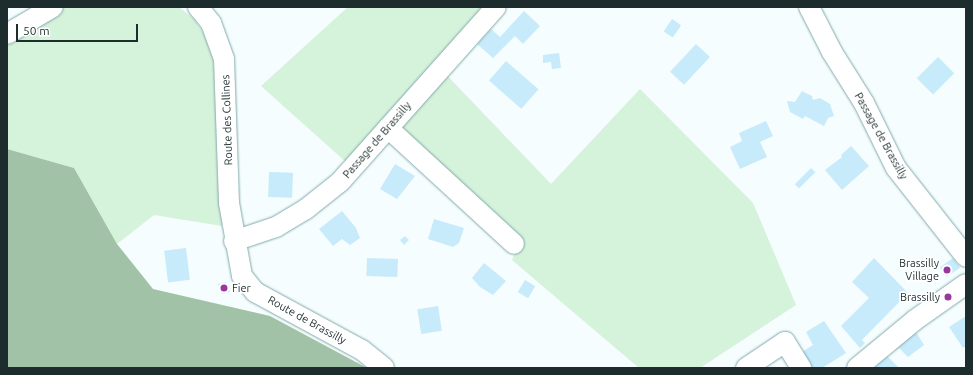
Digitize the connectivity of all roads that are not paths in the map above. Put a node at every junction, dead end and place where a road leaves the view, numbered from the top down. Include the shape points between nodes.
1 (53, 7) edge
2 (198, 7) edge
3 (496, 7) edge
4 (809, 7) edge
5 (7, 34) edge
6 (388, 128) junction
7 (234, 241) junction
8 (514, 244) dead end
9 (966, 257) edge
10 (966, 284) edge
11 (384, 368) edge
12 (746, 368) edge
13 (801, 368) edge
14 (857, 368) edge

1 - 5 street
2 - 7 street, Route des Collines via 211,23 224,58 229,203
3 - 6 street, Passage de Brassilly
4 - 9 street, Passage de Brassilly via 832,52 868,110 896,168
6 - 7 street, Passage de Brassilly via 340,182 306,209 267,232
6 - 8 street
7 - 11 street, Route de Brassilly via 239,268 249,287 362,350
10 - 14 street via 915,320
12 - 13 street via 785,342

